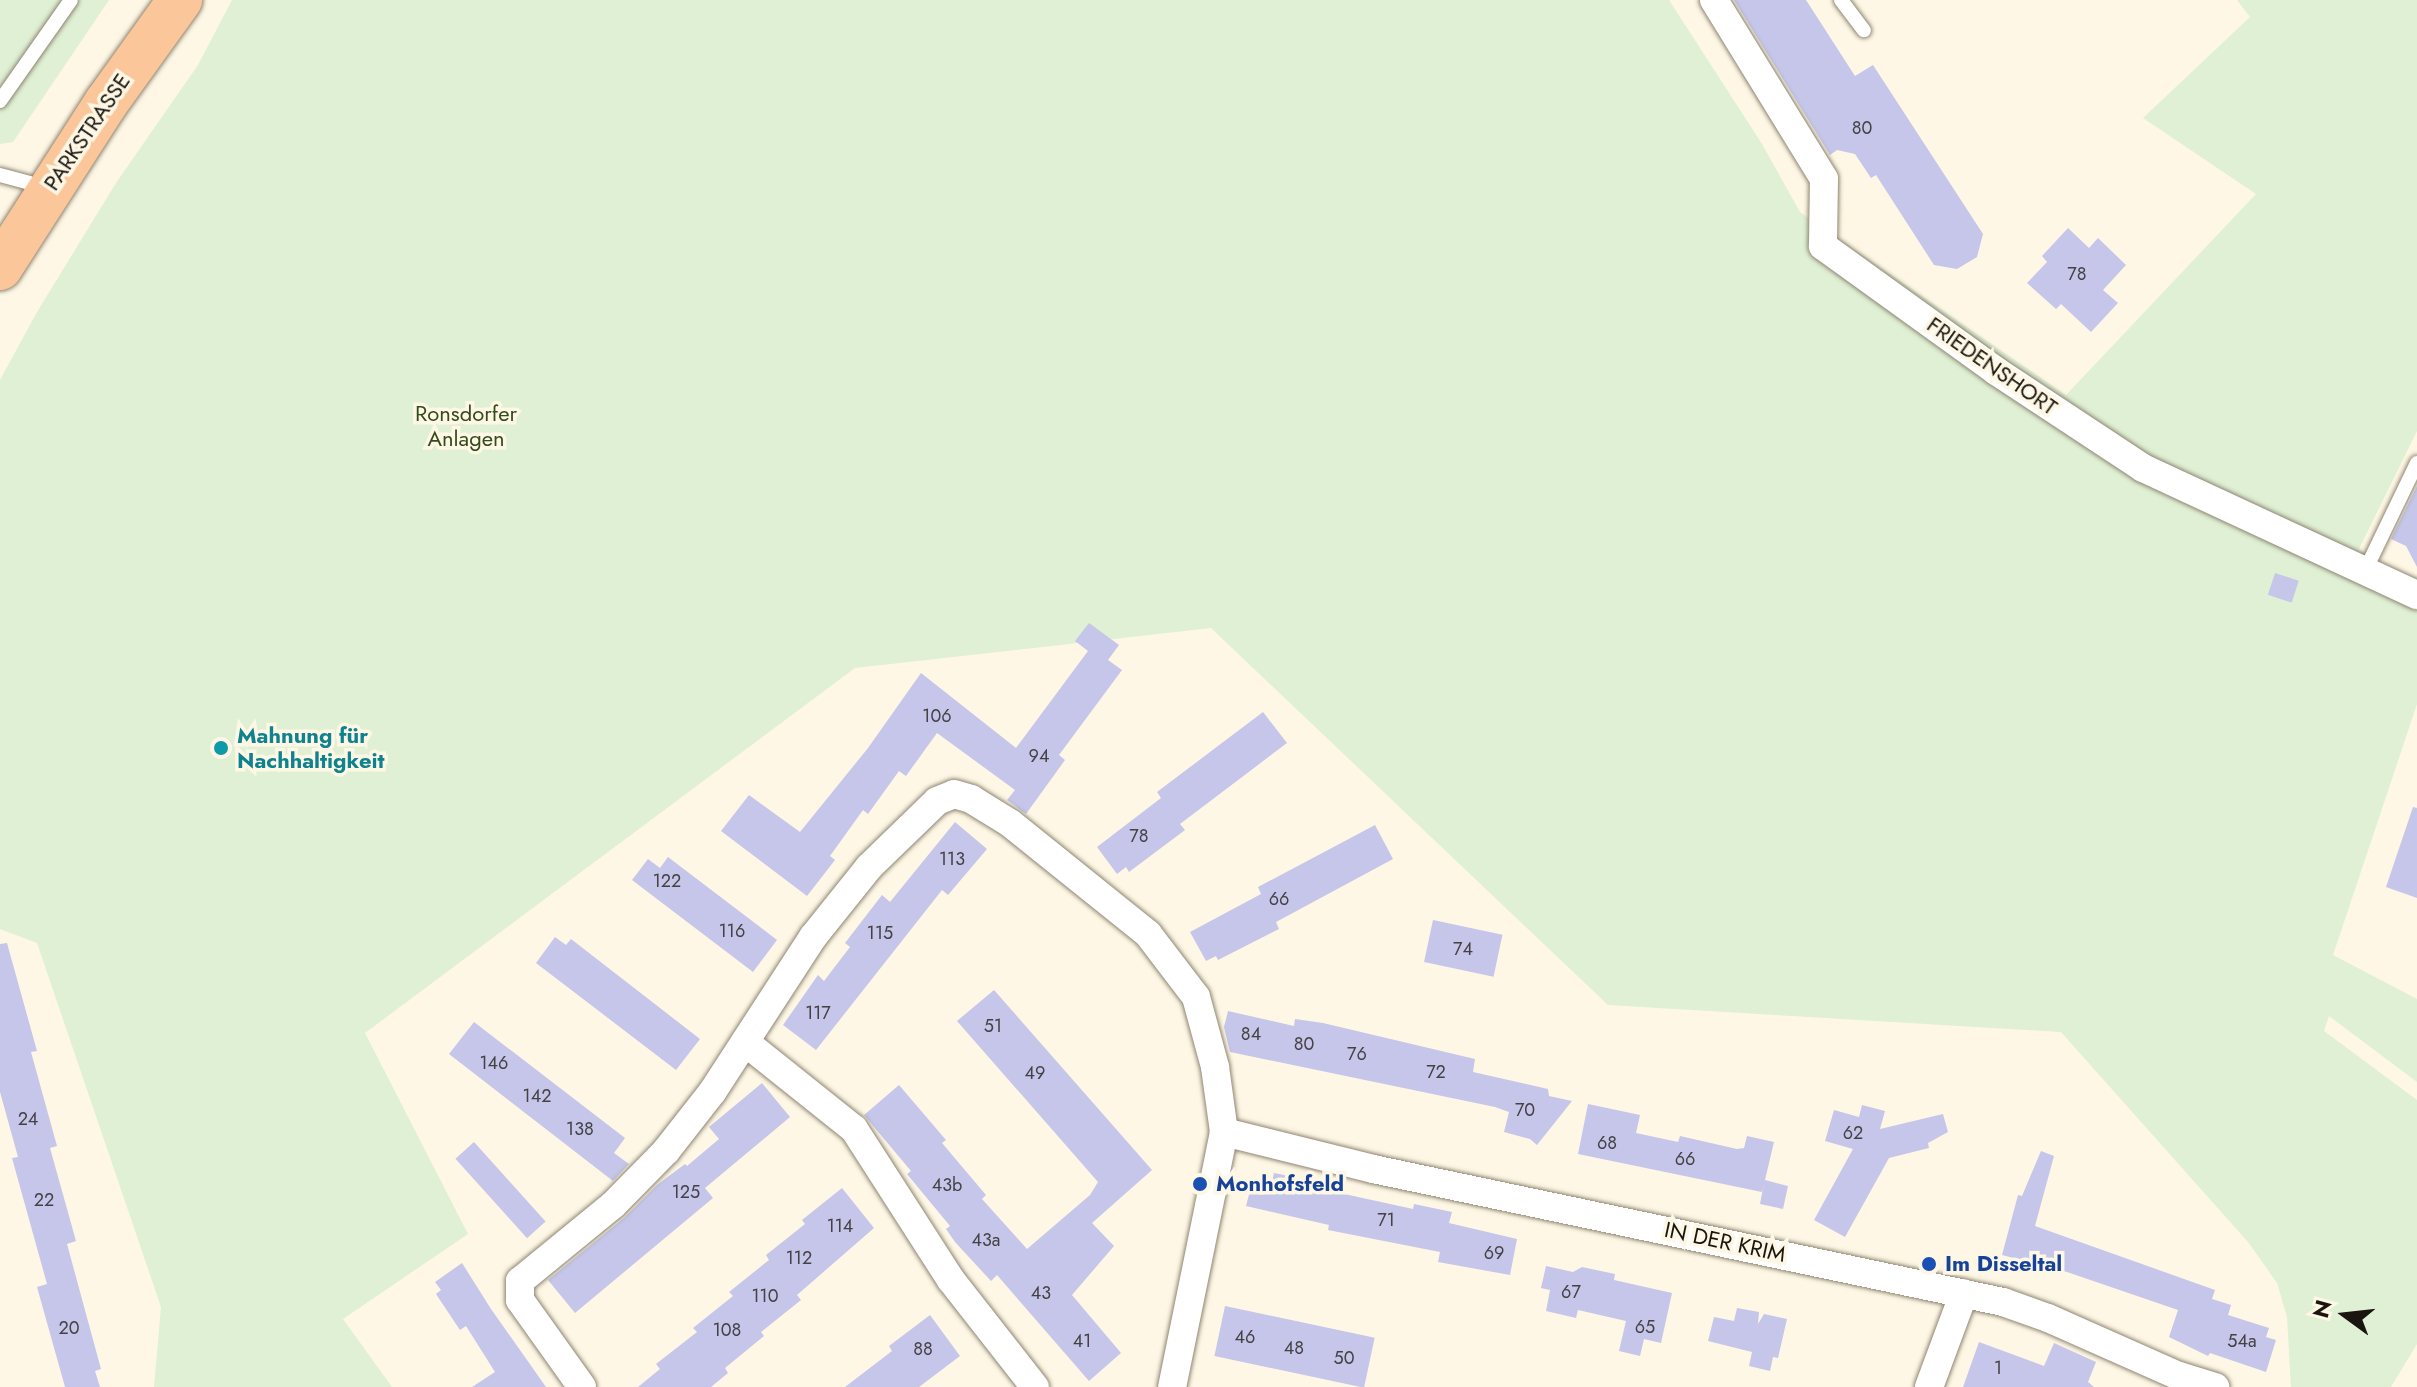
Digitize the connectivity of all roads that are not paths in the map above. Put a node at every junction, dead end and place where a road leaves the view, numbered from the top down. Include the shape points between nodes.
1 (71, 0) edge
2 (180, 0) edge
3 (1714, 0) edge
4 (1841, 0) edge
5 (1864, 30) dead end
6 (0, 101) edge
7 (0, 175) edge
8 (46, 193) junction
9 (0, 268) edge
10 (2417, 463) edge
11 (2365, 571) junction
12 (2417, 595) edge
13 (745, 1042) junction
14 (1224, 1132) junction
15 (1964, 1293) junction
16 (582, 1387) edge
17 (1035, 1387) edge
18 (1172, 1387) edge
19 (1929, 1387) edge
20 (2215, 1387) edge

1 - 6 lane
2 - 8 main road, PARKSTRASSE
3 - 11 street, FRIEDENSHORT via 1824,179 1823,246 1996,371 2143,468
4 - 5 lane
7 - 8 lane
8 - 9 main road, PARKSTRASSE
10 - 11 lane
11 - 12 street, FRIEDENSHORT
13 - 14 street via 813,937 869,867 937,801 954,794 1010,823 1158,942 1196,997 1215,1067
13 - 16 street via 691,1122 649,1170 520,1281 520,1300
13 - 17 street via 854,1129 951,1280
14 - 15 street, IN DER KRIM via 1373,1169
14 - 18 street
15 - 19 street
15 - 20 street, IN DER KRIM via 2048,1318

